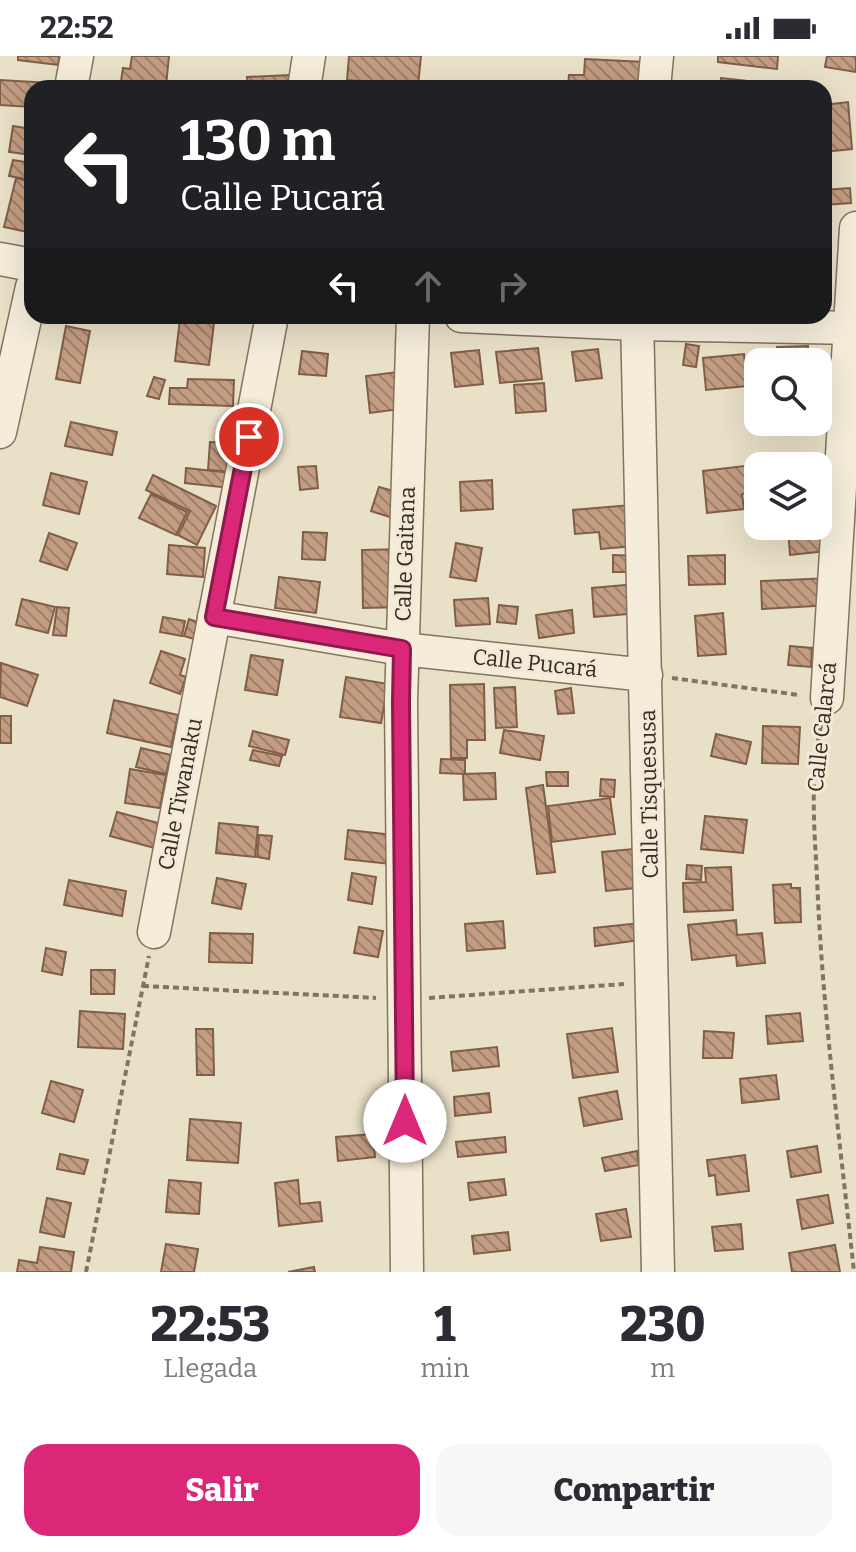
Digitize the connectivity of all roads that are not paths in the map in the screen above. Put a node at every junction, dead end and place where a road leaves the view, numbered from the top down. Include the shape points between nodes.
1 (77, 56) edge
2 (309, 56) edge
3 (657, 56) edge
4 (72, 80) edge
5 (305, 80) edge
6 (655, 80) edge
7 (856, 228) edge
8 (0, 259) edge
9 (24, 264) edge
10 (24, 323) edge
11 (270, 324) edge
12 (413, 324) edge
13 (637, 324) edge
14 (744, 324) edge
15 (852, 328) edge
16 (0, 432) edge
17 (214, 617) junction
18 (402, 649) junction
19 (646, 675) junction
20 (827, 698) road end
21 (154, 932) road end
22 (407, 1272) edge
23 (658, 1272) edge

1 - 4 street
2 - 5 street
3 - 6 street
7 - 15 street, Calle Calarcá
8 - 9 street
10 - 16 street
11 - 17 street, Calle Tiwanaku
12 - 18 street, Calle Gaitana
13 - 19 street, Calle Tisquesusa
14 - 15 street
15 - 20 street, Calle Calarcá
17 - 18 street, Calle Pucará
17 - 21 street, Calle Tiwanaku
18 - 19 street, Calle Pucará
18 - 22 street, Calle Gaitana
19 - 23 street, Calle Tisquesusa

